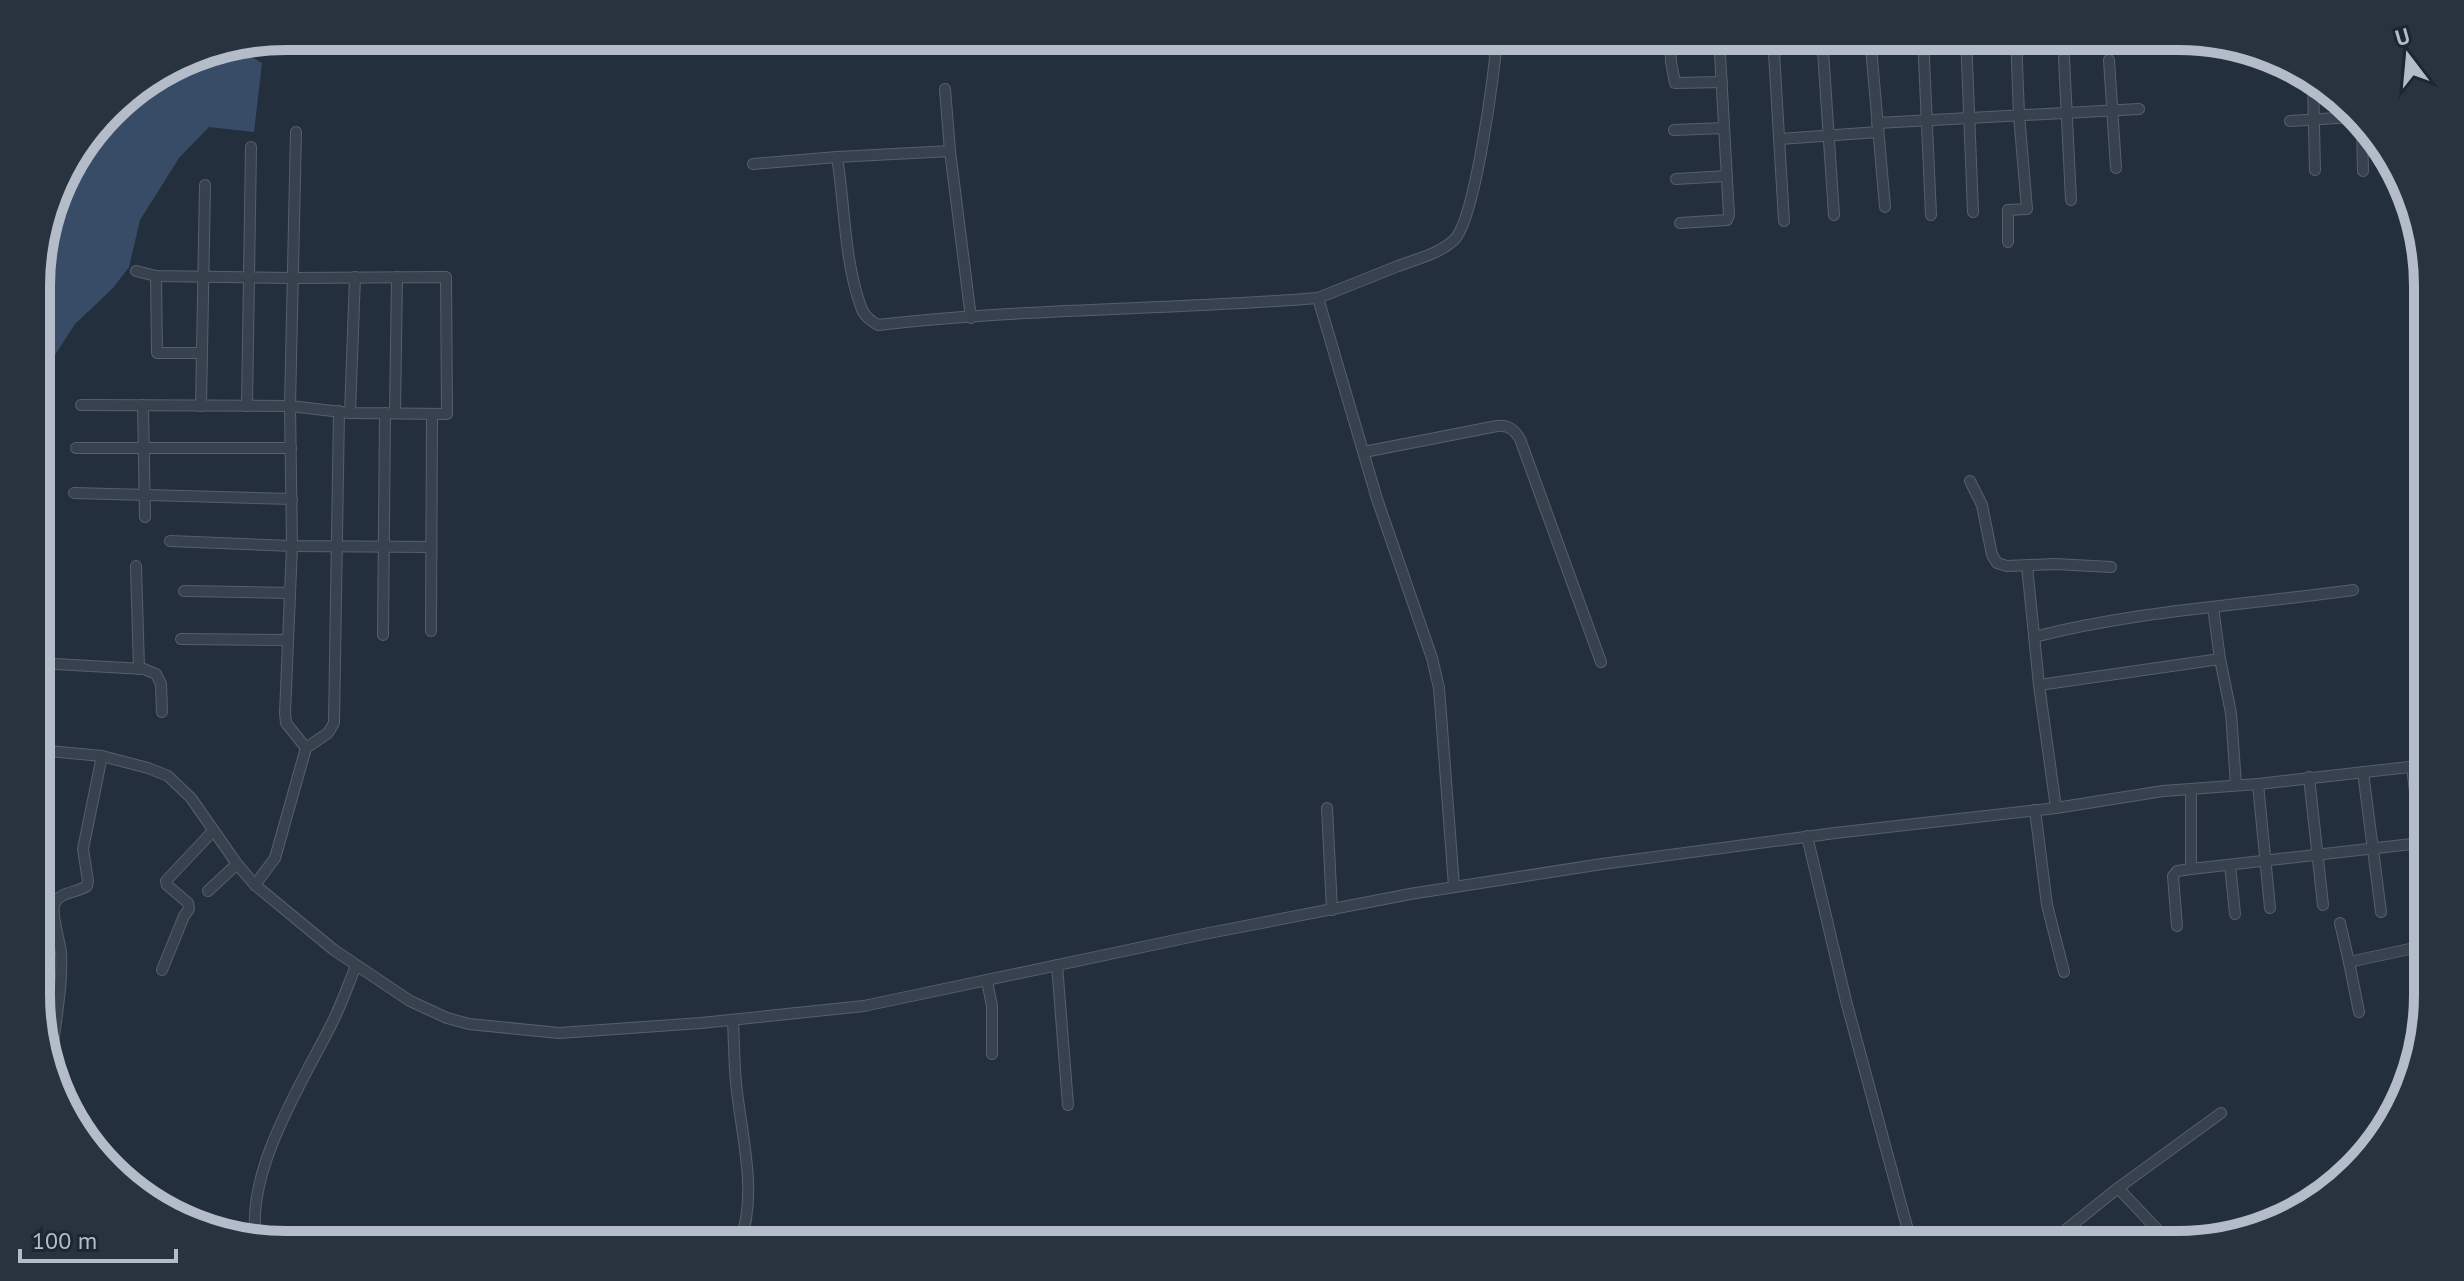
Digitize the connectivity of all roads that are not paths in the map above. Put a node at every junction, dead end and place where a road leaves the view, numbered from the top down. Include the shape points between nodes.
1 (1496, 50) edge
2 (1671, 50) edge
3 (1720, 50) edge
4 (1774, 50) edge
5 (1823, 50) edge
6 (1871, 50) edge
7 (1924, 50) edge
8 (1966, 50) edge
9 (2017, 50) edge
10 (2064, 50) edge
11 (2109, 60) dead end
12 (1722, 82) junction
13 (945, 89) dead end
14 (2314, 93) edge
15 (2139, 109) dead end
16 (2112, 110) junction
17 (2066, 113) junction
18 (2019, 115) junction
19 (1968, 118) junction
20 (2344, 118) edge
21 (1926, 120) junction
22 (2315, 120) junction
23 (2290, 121) dead end
24 (1724, 128) junction
25 (1878, 128) junction
26 (1674, 130) dead end
27 (296, 132) dead end
28 (1829, 136) junction
29 (1780, 139) junction
30 (2362, 139) edge
31 (251, 147) dead end
32 (950, 151) junction
33 (837, 157) junction
34 (753, 164) dead end
35 (2116, 168) dead end
36 (2315, 170) dead end
37 (2363, 171) dead end
38 (1727, 176) junction
39 (1676, 179) dead end
40 (205, 185) dead end
41 (2071, 200) dead end
42 (1885, 207) dead end
43 (1973, 212) dead end
44 (1834, 215) dead end
45 (1931, 215) dead end
46 (1784, 221) dead end
47 (1680, 223) dead end
48 (2008, 242) dead end
49 (136, 271) dead end
50 (204, 275) junction
51 (156, 276) junction
52 (249, 276) junction
53 (355, 277) junction
54 (397, 277) junction
55 (292, 278) junction
56 (1318, 298) junction
57 (971, 318) junction
58 (202, 353) junction
59 (81, 405) dead end
60 (143, 405) junction
61 (201, 406) junction
62 (247, 406) junction
63 (290, 406) junction
64 (344, 412) junction
65 (390, 413) junction
66 (432, 414) junction
67 (76, 448) dead end
68 (144, 448) junction
69 (291, 448) junction
70 (1364, 452) junction
71 (1970, 481) dead end
72 (74, 493) dead end
73 (144, 495) junction
74 (292, 499) junction
75 (145, 517) dead end
76 (170, 541) dead end
77 (292, 546) junction
78 (337, 546) junction
79 (384, 547) junction
80 (431, 547) junction
81 (136, 566) dead end
82 (2027, 566) junction
83 (2111, 567) dead end
84 (2353, 590) dead end
85 (184, 591) dead end
86 (290, 593) junction
87 (2213, 607) junction
88 (431, 631) dead end
89 (383, 635) dead end
90 (2034, 637) junction
91 (181, 639) dead end
92 (287, 640) junction
93 (2220, 659) junction
94 (1601, 662) dead end
95 (50, 664) edge
96 (139, 669) junction
97 (2039, 685) junction
98 (162, 712) dead end
99 (306, 748) junction
100 (50, 751) edge
101 (102, 756) junction
102 (2412, 766) joint
103 (2363, 772) junction
104 (2309, 777) junction
105 (2414, 783) edge
106 (2258, 784) junction
107 (2236, 785) junction
108 (2191, 789) junction
109 (1327, 808) dead end
110 (2056, 808) junction
111 (2035, 810) junction
112 (213, 831) junction
113 (1807, 836) junction
114 (2414, 844) edge
115 (2372, 849) junction
116 (2319, 855) junction
117 (2265, 862) junction
118 (237, 864) junction
119 (2230, 865) junction
120 (2191, 869) junction
121 (255, 885) junction
122 (1454, 886) junction
123 (208, 891) dead end
124 (2323, 905) dead end
125 (2270, 908) dead end
126 (1332, 910) junction
127 (2381, 912) dead end
128 (2235, 914) dead end
129 (2340, 923) dead end
130 (2177, 926) dead end
131 (2414, 948) edge
132 (2349, 962) junction
133 (1057, 965) junction
134 (356, 966) junction
135 (162, 970) dead end
136 (2064, 972) dead end
137 (987, 981) junction
138 (2359, 1012) dead end
139 (733, 1020) junction
140 (54, 1035) edge
141 (992, 1054) dead end
142 (1068, 1105) dead end
143 (2221, 1113) dead end
144 (2118, 1188) junction
145 (256, 1229) edge
146 (1908, 1230) edge
147 (2066, 1230) edge
148 (2158, 1230) edge
149 (743, 1231) edge

1 - 56 street via 1473,191 1457,237 1426,256
2 - 12 street via 1675,83
3 - 12 street
4 - 29 street
5 - 28 street
6 - 25 street
7 - 21 street
8 - 19 street
9 - 18 street
10 - 17 street
11 - 16 street
12 - 24 street
13 - 32 street
14 - 22 street
15 - 16 street
16 - 17 street
16 - 35 street
17 - 18 street
17 - 41 street
18 - 19 street
18 - 48 street via 2027,209 2008,210
19 - 21 street
19 - 43 street
20 - 22 street
21 - 25 street
21 - 45 street
22 - 23 street
22 - 36 street
24 - 26 street
24 - 38 street
25 - 28 street
25 - 42 street
27 - 55 street
28 - 29 street
28 - 44 street
29 - 46 street
30 - 37 street
31 - 52 street
32 - 33 street
32 - 57 street
33 - 34 street
33 - 57 street via 853,273 866,316 878,325
38 - 39 street
38 - 47 street via 1727,220
40 - 50 street
49 - 51 street
50 - 51 street
50 - 52 street
50 - 58 street
51 - 58 street via 157,353
52 - 55 street
52 - 62 street
53 - 54 street
53 - 55 street
53 - 64 street
54 - 65 street
54 - 66 street via 446,277 447,414
55 - 63 street
56 - 57 street
56 - 70 street
58 - 61 street
59 - 60 street
60 - 61 street
60 - 68 street
61 - 62 street
62 - 63 street
63 - 64 street
63 - 69 street
64 - 65 street
64 - 78 street
65 - 66 street
65 - 79 street
66 - 80 street
67 - 68 street
68 - 69 street
68 - 73 street
69 - 74 street
70 - 94 street via 1497,426 1513,429
70 - 122 street via 1439,688
71 - 82 street via 1985,515 1995,561
72 - 73 street
73 - 74 street
73 - 75 street
74 - 77 street
76 - 77 street
77 - 78 street
77 - 86 street
78 - 79 street
78 - 99 street via 334,723
79 - 80 street
79 - 89 street
80 - 88 street
81 - 96 street
82 - 83 street
82 - 90 street
84 - 87 street
85 - 86 street
86 - 92 street
87 - 90 street
87 - 93 street
90 - 97 street
91 - 92 street
92 - 99 street via 285,720
93 - 97 street
93 - 107 street via 2233,723
95 - 96 street
96 - 98 street via 159,679
97 - 110 street
99 - 121 street via 274,862
100 - 101 street
101 - 112 street via 168,776
101 - 140 street via 83,849 87,886 61,896 53,909 61,952
102 - 103 street
102 - 105 street
103 - 104 street
103 - 115 street
104 - 106 street
104 - 116 street
106 - 107 street
106 - 117 street
107 - 108 street
108 - 110 street
108 - 120 street
109 - 126 street
110 - 111 street
111 - 113 street
111 - 136 street via 2047,905
112 - 118 street
112 - 135 street via 166,881 189,909
113 - 122 street
113 - 146 street
114 - 115 street
115 - 116 street
115 - 127 street
116 - 117 street
116 - 124 street
117 - 119 street
117 - 125 street
118 - 121 street
118 - 123 street
119 - 120 street
119 - 128 street
120 - 130 street via 2173,876
121 - 134 street
122 - 126 street
126 - 133 street
129 - 132 street
131 - 132 street
132 - 138 street
133 - 137 street
133 - 142 street
134 - 139 street via 426,1009 469,1024 559,1033
134 - 145 street via 266,1164 257,1196
137 - 139 street via 853,1008
137 - 141 street
139 - 149 street via 747,1184
143 - 144 street
144 - 147 street
144 - 148 street

